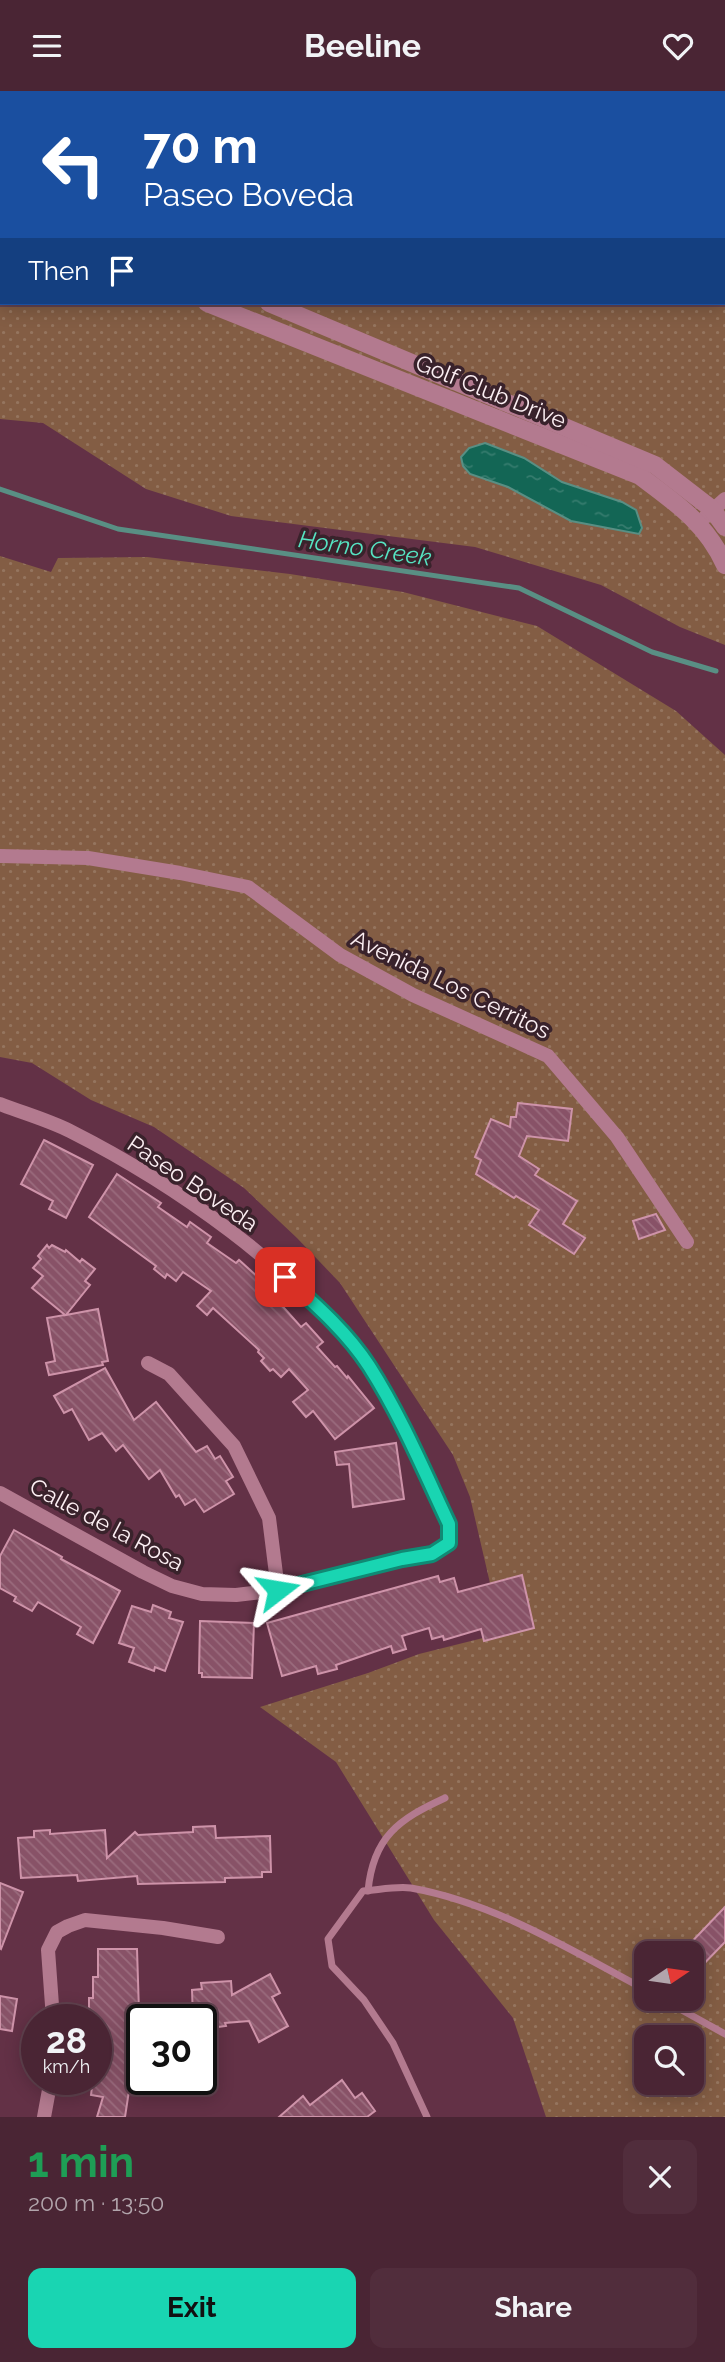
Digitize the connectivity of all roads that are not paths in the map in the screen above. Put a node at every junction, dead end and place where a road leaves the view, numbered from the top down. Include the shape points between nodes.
1 (212, 305) edge
2 (273, 305) edge
3 (719, 504) edge
4 (699, 523) junction
5 (725, 527) edge
6 (725, 565) edge
7 (0, 856) edge
8 (0, 1104) edge
9 (687, 1242) dead end
10 (148, 1363) dead end
11 (0, 1493) edge
12 (278, 1590) junction
13 (445, 1798) dead end
14 (368, 1891) junction
15 (218, 1937) dead end
16 (634, 1984) edge
17 (52, 2004) edge
18 (684, 2011) edge
19 (725, 2034) edge
20 (48, 2095) edge
21 (44, 2117) edge
22 (428, 2117) edge

1 - 4 street, Golf Club Drive via 640,476
2 - 3 street, Golf Club Drive via 655,465
3 - 4 street
3 - 5 street, Golf Club Drive
4 - 6 street, Golf Club Drive
7 - 9 street, Avenida Los Cerritos via 88,858 248,887 340,955 413,995 548,1056 617,1137
8 - 12 street, Paseo Boveda via 68,1131 215,1220 328,1317 368,1364 391,1404 449,1524 449,1543 432,1554
10 - 12 street via 169,1374 234,1446 269,1518
11 - 12 street, Calle de la Rosa via 172,1586 202,1594
13 - 14 lane via 397,1826 377,1850
14 - 16 lane via 409,1887 468,1904 511,1920
14 - 22 lane via 363,1891 328,1939 332,1966 364,2000 393,2043
15 - 17 street via 85,1920 68,1926 57,1932 48,1950
18 - 19 lane
20 - 21 street

